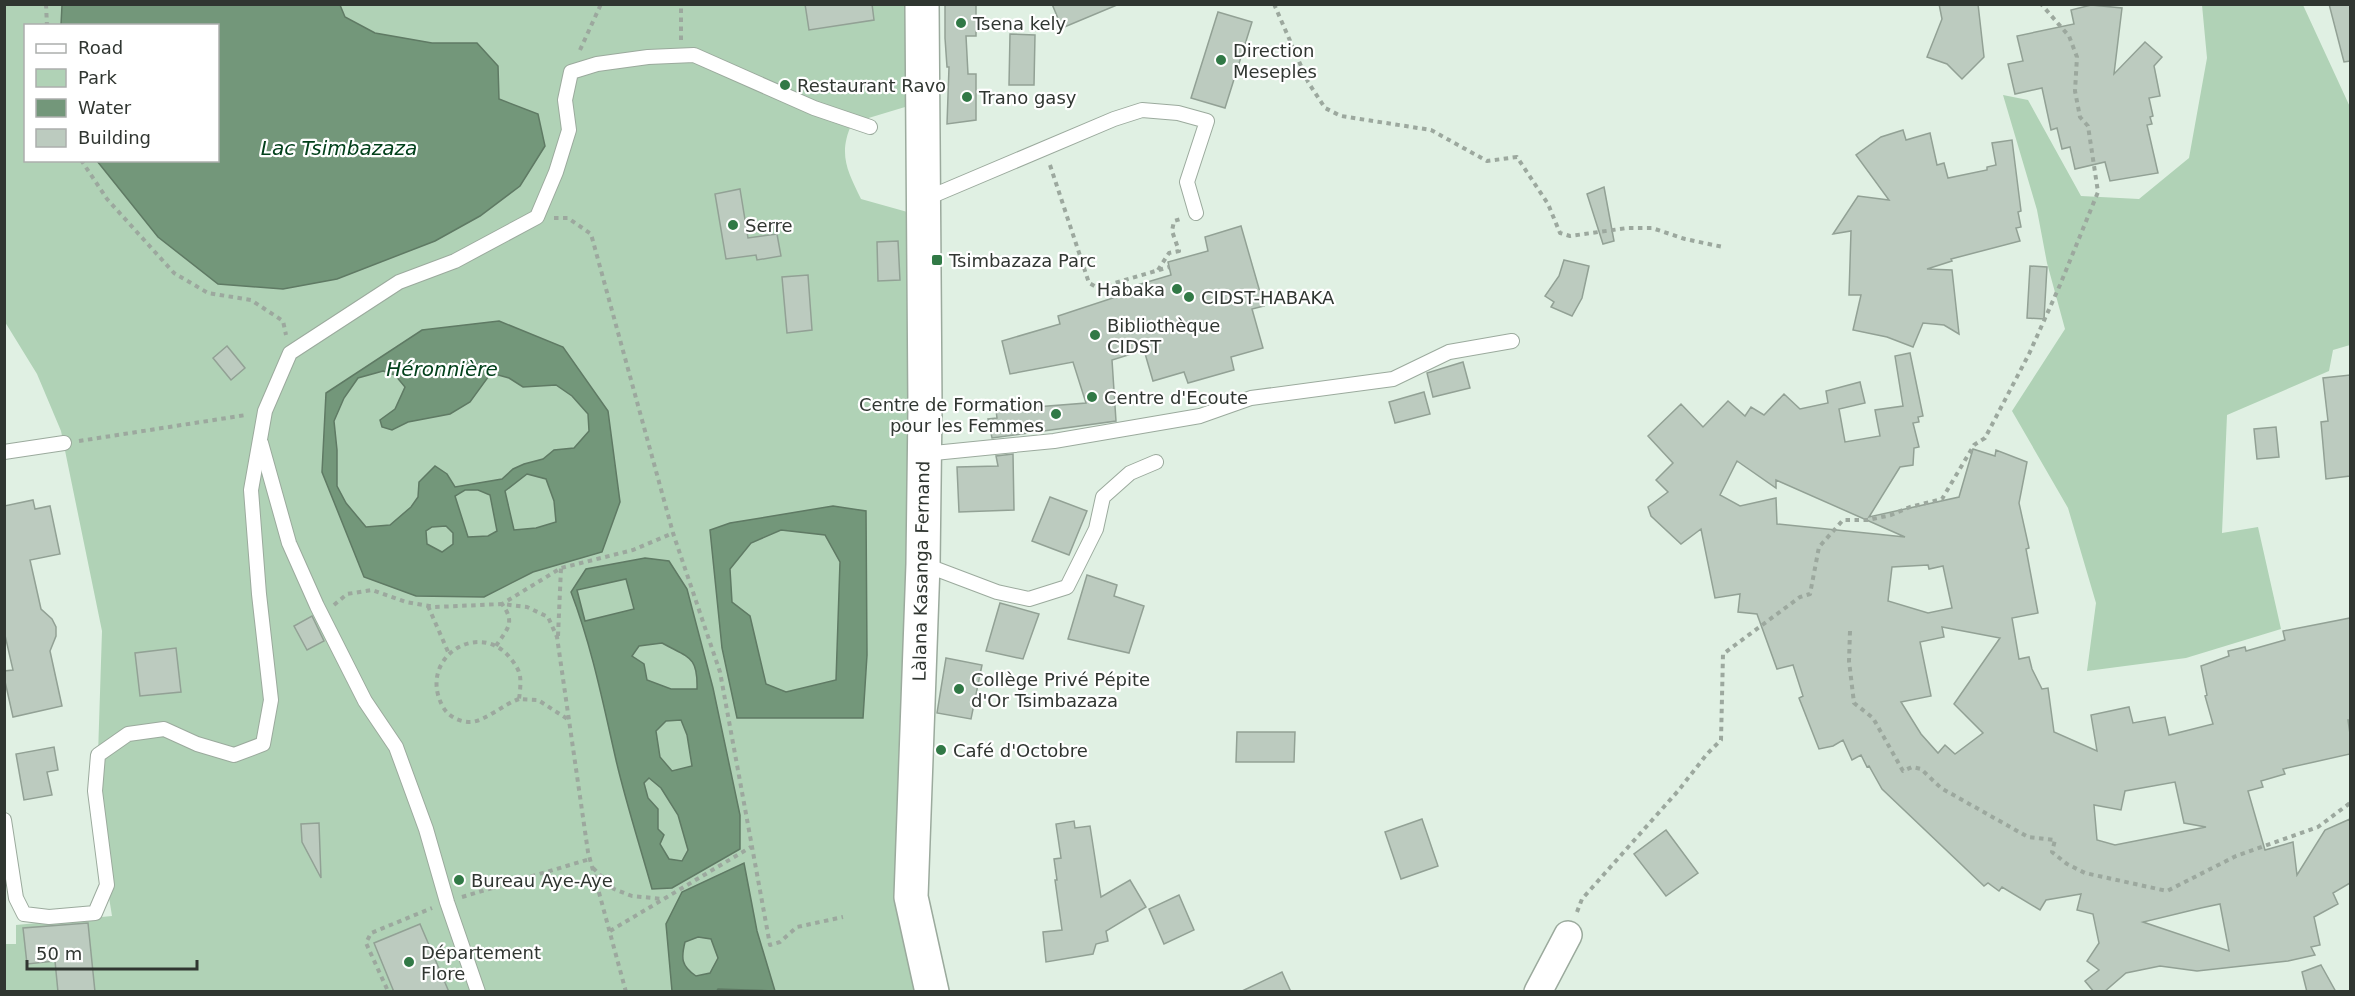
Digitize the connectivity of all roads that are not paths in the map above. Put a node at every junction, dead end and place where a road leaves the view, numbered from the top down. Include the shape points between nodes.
1 (922, 4) edge
2 (870, 127) dead end
3 (923, 200) junction
4 (1196, 213) road end
5 (1512, 341) dead end
6 (260, 438) junction
7 (64, 443) road end
8 (4, 452) edge
9 (924, 454) junction
10 (1156, 462) dead end
11 (922, 564) junction
12 (4, 820) edge
13 (1568, 935) road end
14 (478, 992) edge
15 (932, 992) edge
16 (1538, 992) edge

1 - 3 street, Làlana Kasanga Fernand
2 - 6 lane via 814,108 694,55 597,64 571,72 565,100 569,130 537,217 455,261 399,282 290,353 265,411
3 - 4 lane via 1142,110 1178,113 1207,121 1187,182
3 - 9 street, Làlana Kasanga Fernand
5 - 9 lane via 1449,352 1393,379 1251,398 1200,416 1054,441
6 - 12 lane via 251,490 271,700 262,744 234,755 165,729 128,734 98,755 95,791 107,885 95,913 49,917 24,914 16,898
6 - 14 lane via 289,543 365,701 396,747
7 - 8 lane
9 - 11 street, Làlana Kasanga Fernand
10 - 11 lane via 1130,473 1103,497 1095,529 1067,587 1029,599 996,592
11 - 15 street, Làlana Kasanga Fernand via 911,897
13 - 16 street

